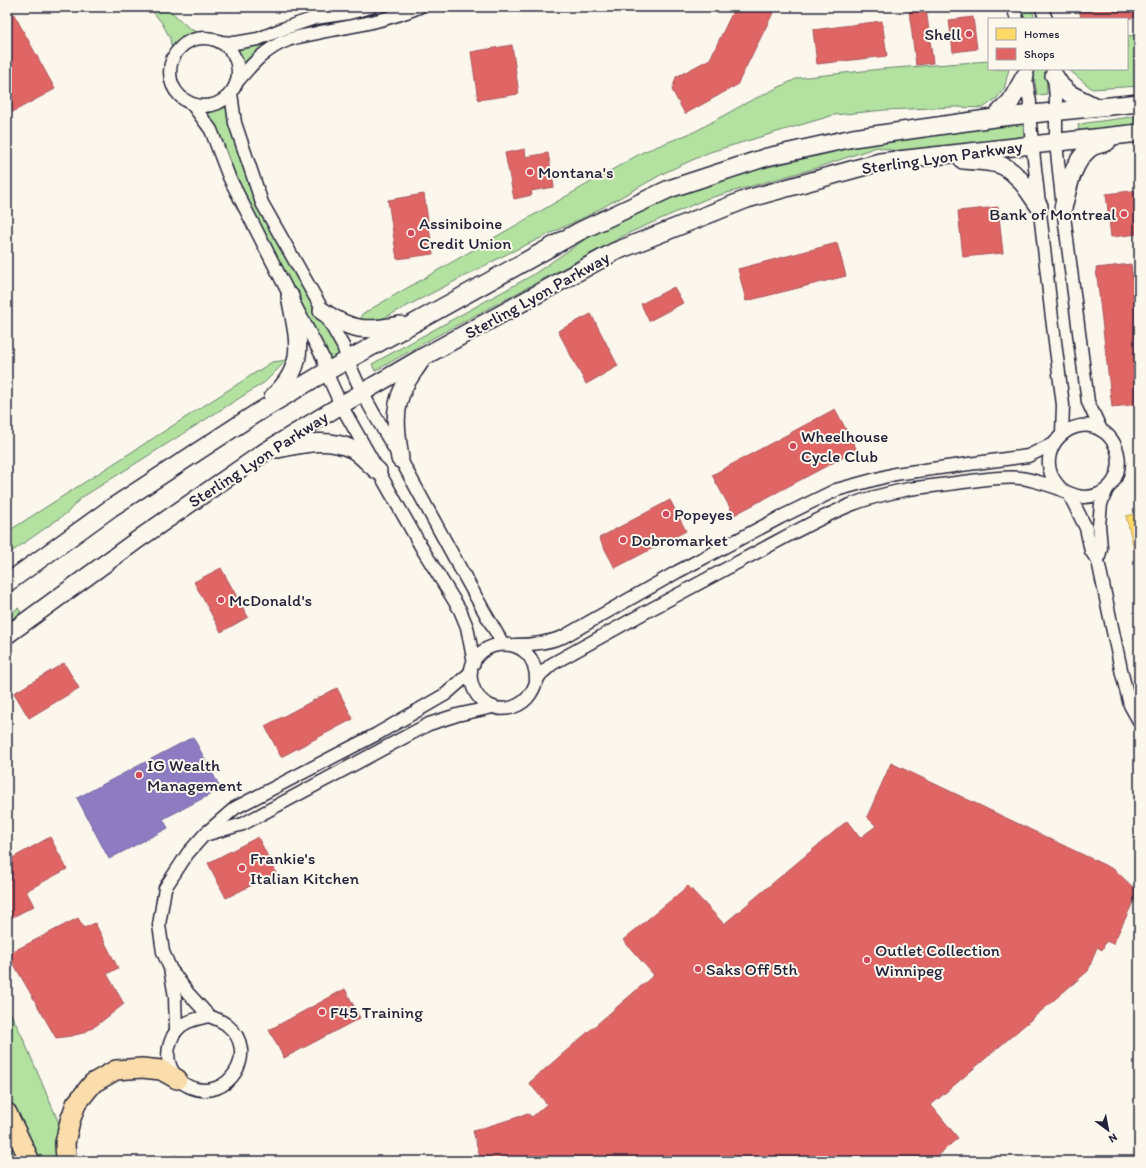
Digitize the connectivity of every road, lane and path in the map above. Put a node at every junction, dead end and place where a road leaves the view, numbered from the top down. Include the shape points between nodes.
1 (370, 7) edge
2 (419, 7) edge
3 (1013, 7) edge
4 (1041, 7) edge
5 (1016, 18) edge
6 (1046, 18) edge
7 (220, 42) junction
8 (1025, 72) edge
9 (1054, 72) edge
10 (234, 87) junction
11 (1139, 103) edge
12 (192, 104) junction
13 (1096, 107) junction
14 (1056, 112) junction
15 (1029, 115) junction
16 (994, 118) junction
17 (1135, 134) edge
18 (1056, 143) junction
19 (1032, 145) junction
20 (923, 157) junction
21 (1039, 206) junction
22 (1063, 208) junction
23 (290, 296) junction
24 (322, 311) junction
25 (414, 323) junction
26 (423, 357) junction
27 (347, 360) junction
28 (326, 372) junction
29 (361, 393) junction
30 (341, 405) junction
31 (255, 414) junction
32 (1101, 430) junction
33 (1062, 434) junction
34 (1053, 444) junction
35 (266, 451) junction
36 (400, 459) junction
37 (378, 471) junction
38 (1107, 489) junction
39 (1066, 492) junction
40 (1098, 561) junction
41 (7, 583) edge
42 (7, 635) edge
43 (508, 644) junction
44 (472, 667) junction
45 (536, 682) junction
46 (493, 708) junction
47 (1139, 721) edge
48 (205, 834) junction
49 (170, 968) junction
50 (210, 1016) junction
51 (176, 1031) junction
52 (177, 1079) junction
53 (7, 1113) edge
54 (30, 1161) edge
55 (66, 1161) edge

1 - 7 street via 315,18 258,39 235,43
2 - 10 street via 368,23 289,39 263,54 248,68
3 - 5 street
4 - 6 street
7 - 10 street via 236,59 238,71
7 - 12 street via 197,39 179,50 173,60 171,80 175,90
8 - 15 street via 1030,102
8 - 16 main road via 1011,101
9 - 13 main road via 1061,86 1070,94
9 - 14 street
10 - 12 street via 223,101 202,106
10 - 24 street via 234,123 262,203
11 - 13 main road, Sterling Lyon Parkway
12 - 23 street via 211,130 229,177
13 - 14 main road, Sterling Lyon Parkway
14 - 15 main road, Sterling Lyon Parkway
14 - 18 street
15 - 16 main road, Sterling Lyon Parkway
15 - 19 street
16 - 25 main road, Sterling Lyon Parkway via 845,140 767,157 669,189 580,231
17 - 18 main road, Sterling Lyon Parkway
17 - 22 main road via 1090,148 1079,160 1070,179
18 - 19 main road, Sterling Lyon Parkway
18 - 22 street
19 - 20 main road, Sterling Lyon Parkway
19 - 21 street
20 - 21 main road via 998,164 1011,171
20 - 26 main road, Sterling Lyon Parkway via 880,162 739,202 614,252
21 - 33 street via 1063,405
22 - 32 street via 1088,402
23 - 28 street via 323,358
23 - 31 main road via 298,342 296,364 284,387
24 - 25 main road via 354,328 377,330
24 - 27 street
25 - 27 main road, Sterling Lyon Parkway
26 - 29 main road, Sterling Lyon Parkway
26 - 36 main road via 403,388 398,402 395,423
27 - 28 main road, Sterling Lyon Parkway
27 - 29 street
28 - 30 street
28 - 31 main road, Sterling Lyon Parkway
29 - 30 main road, Sterling Lyon Parkway
29 - 36 street
30 - 35 main road, Sterling Lyon Parkway
30 - 37 street
31 - 41 main road, Sterling Lyon Parkway via 111,508
32 - 33 street via 1081,426
32 - 38 street via 1112,440 1119,459 1115,480
33 - 34 street
34 - 39 street via 1049,454 1050,474
34 - 43 street via 1028,456 896,474 836,490 689,566 562,637 530,645
35 - 37 main road via 312,442 331,443 352,449
35 - 42 main road, Sterling Lyon Parkway via 140,538
36 - 43 street via 488,620
37 - 44 street via 460,610 467,627
38 - 39 street via 1089,497 1079,497
38 - 40 street via 1101,504
39 - 40 street via 1086,528 1091,551
39 - 45 street via 1022,478 991,478 909,489 849,505 696,584 552,664
40 - 47 street via 1122,674 1130,705
43 - 44 street via 494,645 486,649
43 - 45 street via 525,652 534,664
44 - 46 street via 471,681 474,690 478,697
44 - 48 street via 446,694 378,734 235,808
45 - 46 street via 532,693 525,701 515,707
46 - 48 street via 429,724 243,824
48 - 49 street via 188,853 165,888 159,925 163,952
49 - 50 street via 188,993
49 - 51 street via 175,999
50 - 51 street via 184,1023
50 - 52 street via 228,1026 236,1035 241,1058 237,1070 230,1080 220,1087 208,1090 196,1089
51 - 52 street via 168,1053 170,1065
52 - 55 main road via 161,1070 142,1068 116,1070 93,1083 76,1104 70,1121 65,1143
53 - 54 main road

